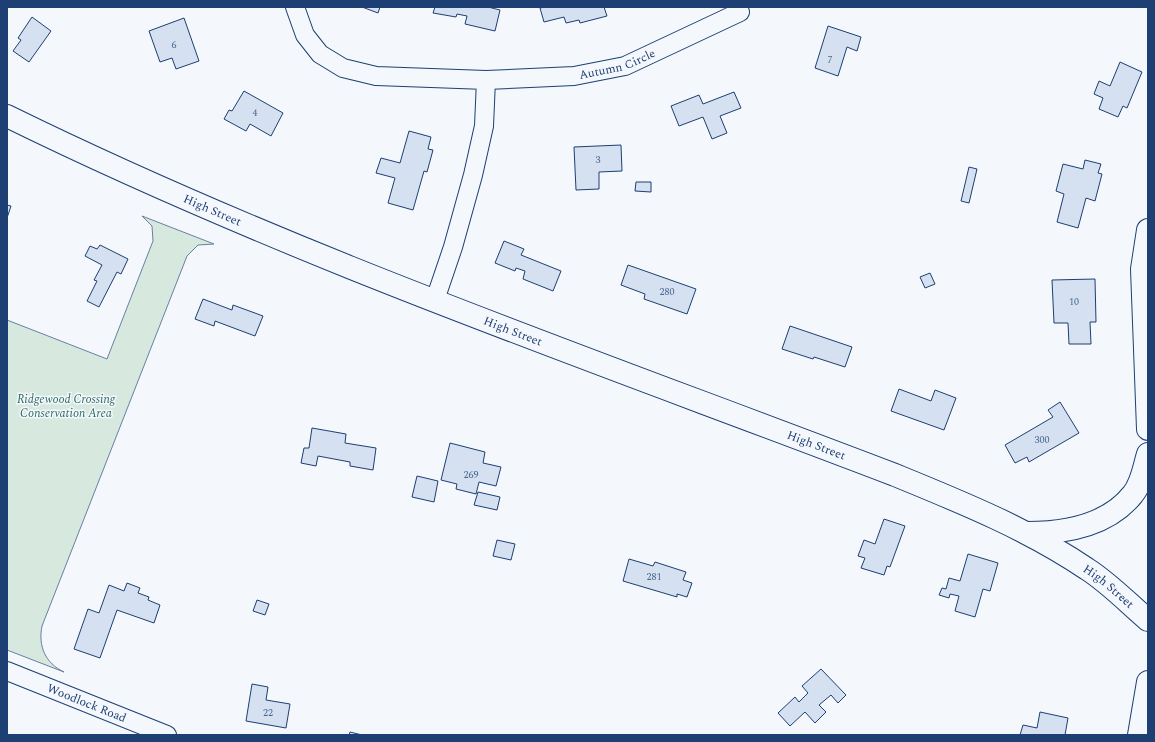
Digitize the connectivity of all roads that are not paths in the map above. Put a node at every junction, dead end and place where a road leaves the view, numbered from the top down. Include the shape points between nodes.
1 (295, 7) edge
2 (740, 12) dead end
3 (486, 80) junction
4 (7, 116) edge
5 (1148, 230) edge
6 (435, 300) junction
7 (1145, 329) edge
8 (1148, 429) edge
9 (1148, 454) edge
10 (1025, 533) junction
11 (1148, 620) edge
12 (7, 671) edge
13 (1148, 682) edge
14 (167, 735) edge
15 (1139, 735) edge

1 - 3 street, Autumn Circle via 305,35 320,54 343,68 376,76
2 - 3 street, Autumn Circle via 624,66 574,76
3 - 6 street via 484,126 473,175 454,247
4 - 6 main road, High Street via 122,172 206,209
5 - 7 main road via 1142,269
6 - 10 main road, High Street via 895,475 959,501
7 - 8 main road
9 - 10 main road, High Street via 1142,477 1133,494 1113,512 1071,530
10 - 11 main road, High Street via 1088,570
12 - 14 street, Woodlock Road
13 - 15 main road

